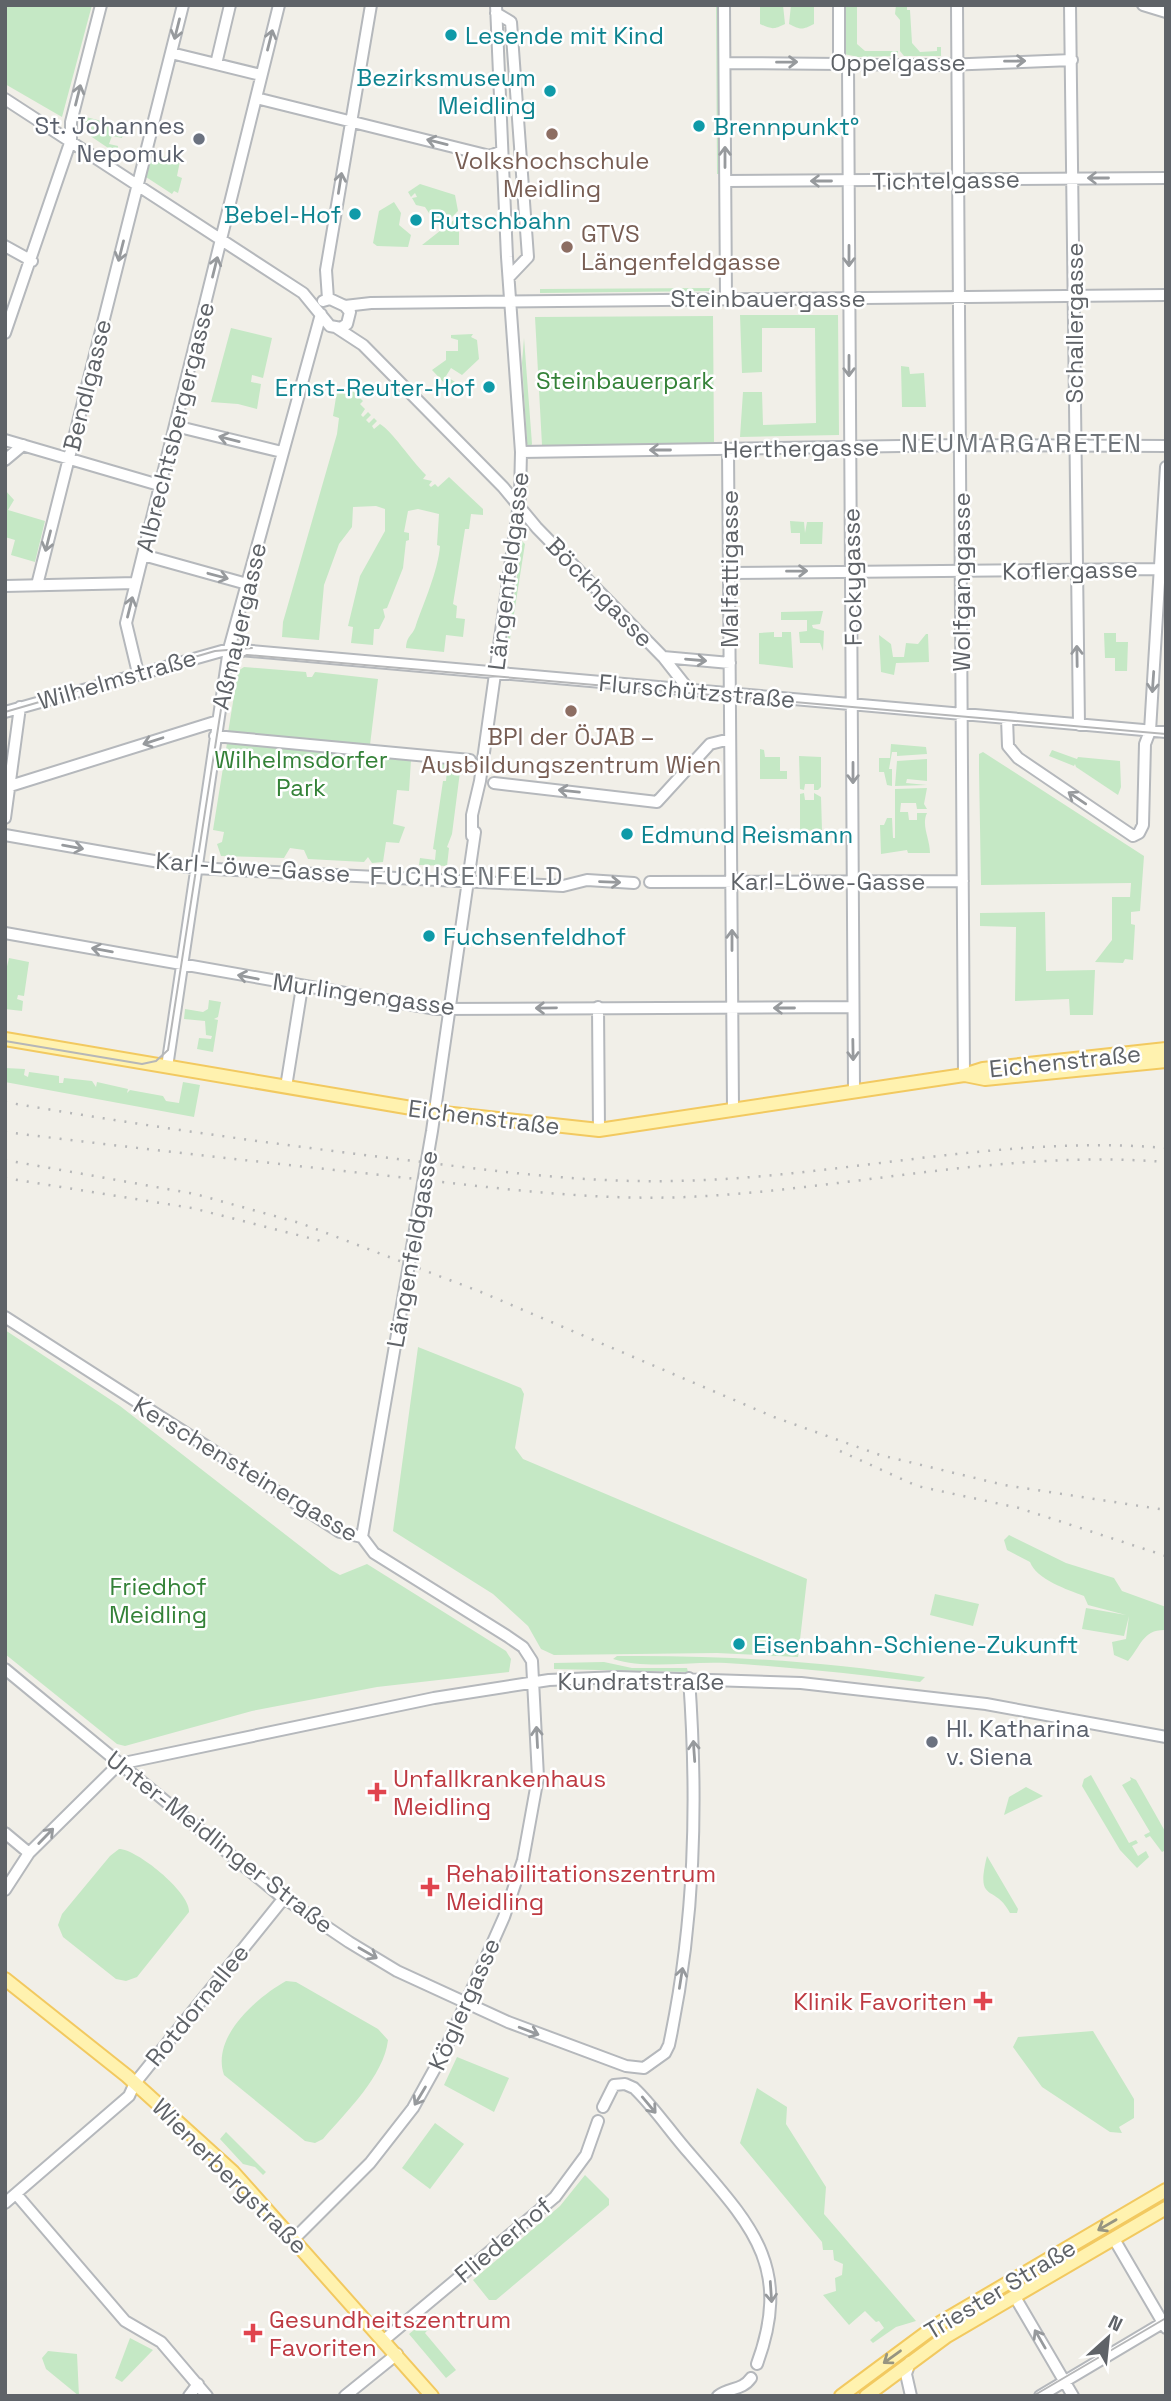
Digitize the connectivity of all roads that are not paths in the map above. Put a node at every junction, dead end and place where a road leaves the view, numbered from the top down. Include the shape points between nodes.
1 (101, 5) edge
2 (183, 5) edge
3 (230, 5) edge
4 (279, 5) edge
5 (371, 5) edge
6 (724, 5) edge
7 (839, 5) edge
8 (957, 5) edge
9 (1070, 5) edge
10 (1143, 5) edge
11 (496, 9) edge
12 (1166, 12) edge
13 (171, 53) junction
14 (1072, 60) junction
15 (725, 63) junction
16 (958, 63) junction
17 (216, 64) junction
18 (844, 64) junction
19 (261, 75) junction
20 (256, 98) junction
21 (5, 100) edge
22 (350, 120) junction
23 (71, 140) junction
24 (502, 151) junction
25 (1073, 178) junction
26 (1166, 178) edge
27 (849, 180) junction
28 (958, 180) junction
29 (726, 181) junction
30 (138, 185) junction
31 (221, 240) junction
32 (5, 246) edge
33 (32, 261) junction
34 (509, 277) junction
35 (1166, 295) edge
36 (1073, 296) junction
37 (849, 297) junction
38 (960, 297) junction
39 (726, 299) junction
40 (510, 302) junction
41 (371, 303) junction
42 (345, 306) junction
43 (323, 307) junction
44 (350, 318) junction
45 (335, 328) junction
46 (5, 333) edge
47 (363, 345) junction
48 (308, 355) junction
49 (175, 426) junction
50 (5, 440) edge
51 (23, 445) junction
52 (962, 445) junction
53 (1074, 445) junction
54 (850, 446) junction
55 (1166, 446) edge
56 (728, 450) junction
57 (282, 452) junction
58 (521, 452) junction
59 (69, 458) junction
60 (5, 460) edge
61 (1166, 467) edge
62 (159, 485) junction
63 (520, 508) junction
64 (143, 555) junction
65 (1076, 569) junction
66 (1160, 569) junction
67 (852, 570) junction
68 (961, 570) junction
69 (729, 573) junction
70 (136, 583) junction
71 (247, 583) junction
72 (37, 585) junction
73 (5, 586) edge
74 (229, 649) junction
75 (663, 657) junction
76 (730, 663) junction
77 (138, 673) junction
78 (495, 673) junction
79 (689, 690) junction
80 (730, 694) junction
81 (853, 705) junction
82 (20, 708) junction
83 (5, 712) edge
84 (961, 714) junction
85 (1007, 718) junction
86 (218, 721) junction
87 (1079, 725) junction
88 (1150, 731) junction
89 (1166, 732) edge
90 (215, 736) junction
91 (730, 739) junction
92 (470, 760) dead end
93 (494, 783) dead end
94 (10, 786) junction
95 (5, 817) edge
96 (5, 835) edge
97 (194, 867) junction
98 (466, 880) junction
99 (853, 881) junction
100 (963, 881) junction
101 (650, 882) dead end
102 (732, 882) junction
103 (634, 883) dead end
104 (5, 933) edge
105 (180, 964) junction
106 (302, 987) junction
107 (598, 1007) junction
108 (852, 1007) junction
109 (732, 1008) junction
110 (449, 1009) junction
111 (5, 1039) edge
112 (1166, 1049) edge
113 (1166, 1061) edge
114 (167, 1067) junction
115 (964, 1074) junction
116 (286, 1087) junction
117 (854, 1089) junction
118 (733, 1109) junction
119 (435, 1112) junction
120 (599, 1130) junction
121 (5, 1317) edge
122 (362, 1537) junction
123 (5, 1669) edge
124 (689, 1678) junction
125 (534, 1683) junction
126 (1166, 1737) edge
127 (119, 1764) junction
128 (5, 1833) edge
129 (29, 1853) junction
130 (5, 1890) edge
131 (284, 1898) junction
132 (5, 1979) edge
133 (466, 2004) junction
134 (135, 2082) junction
135 (603, 2107) dead end
136 (598, 2121) dead end
137 (1166, 2190) edge
138 (16, 2193) junction
139 (5, 2203) edge
140 (1166, 2208) edge
141 (295, 2238) junction
142 (1114, 2239) junction
143 (1015, 2297) junction
144 (1165, 2324) edge
145 (384, 2340) junction
146 (397, 2354) junction
147 (911, 2361) junction
148 (757, 2364) dead end
149 (751, 2378) dead end
150 (1065, 2382) junction
151 (198, 2384) junction
152 (189, 2396) edge
153 (207, 2396) edge
154 (345, 2396) edge
155 (432, 2396) edge
156 (718, 2396) edge
157 (841, 2396) edge
158 (866, 2396) edge
159 (911, 2396) edge
160 (1041, 2396) edge
161 (1073, 2396) edge

23 -> 1 street via 71,122
2 -> 13 street
3 - 17 street
19 -> 4 street
5 - 22 street, Aßmayergasse
6 - 15 street
7 - 18 street, Fockygasse
8 - 16 street, Wolfganggasse
9 - 14 street, Schallergasse
10 - 12 street
11 - 24 street, Längenfeldgasse
11 - 34 street, Längenfeldgasse via 511,22 528,257
13 - 17 street
13 - 30 street, Bendlgasse
16 -> 14 street, Oppelgasse
14 - 25 street, Schallergasse
15 -> 18 street, Oppelgasse
29 -> 15 street
16 - 18 street, Oppelgasse
16 - 28 street, Wolfganggasse
17 - 19 street
18 - 27 street, Fockygasse
19 - 20 street, Albrechtsbergergasse
20 - 22 street
20 - 31 street, Albrechtsbergergasse
21 - 23 street
24 -> 22 street via 490,156
43 -> 22 street, Aßmayergasse
23 - 30 street
23 - 33 street
24 - 34 street, Längenfeldgasse
26 -> 25 street, Tichtelgasse
25 - 28 street, Tichtelgasse
25 - 36 street, Schallergasse
27 - 28 street, Tichtelgasse
27 -> 29 street, Tichtelgasse
27 -> 37 street, Fockygasse
28 - 38 street, Wolfganggasse
29 - 39 street
30 - 31 street
30 -> 59 street, Bendlgasse
31 - 43 street
49 -> 31 street, Albrechtsbergergasse
32 - 33 street
33 - 46 street
34 - 40 street, Längenfeldgasse
35 - 36 street, Steinbauergasse
36 - 38 street, Steinbauergasse
36 - 53 street, Schallergasse
37 - 38 street, Steinbauergasse
37 - 39 street, Steinbauergasse
37 -> 54 street, Fockygasse
38 - 52 street, Wolfganggasse
39 - 40 street, Steinbauergasse
40 - 41 street, Steinbauergasse
40 - 58 street, Längenfeldgasse
41 - 42 street, Steinbauergasse
41 - 44 street
42 - 43 street
42 - 44 street, Böckhgasse
43 - 45 street, Böckhgasse
43 - 48 street, Aßmayergasse
44 - 45 street, Aßmayergasse
44 - 47 street, Böckhgasse
45 - 47 street, Böckhgasse
45 - 48 street, Aßmayergasse
47 - 63 street, Böckhgasse
48 - 57 street, Aßmayergasse
57 -> 49 street
49 - 62 street, Albrechtsbergergasse
50 - 51 street
51 - 59 street
51 - 60 street
52 - 53 street, Herthergasse
52 - 54 street, Herthergasse
52 - 68 street, Wolfganggasse
53 - 55 street, Herthergasse
53 - 65 street, Schallergasse
54 - 56 street, Herthergasse
54 - 67 street, Fockygasse
56 -> 58 street, Herthergasse
56 - 69 street, Malfattigasse
57 - 71 street, Aßmayergasse
58 - 63 street, Längenfeldgasse
59 - 62 street
59 -> 72 street, Bendlgasse
61 - 66 street
62 - 64 street, Albrechtsbergergasse
63 - 75 street, Böckhgasse
63 - 78 street, Längenfeldgasse
64 - 70 street, Albrechtsbergergasse
64 -> 71 street
65 - 66 street, Koflergasse
65 - 68 street, Koflergasse
87 -> 65 street, Schallergasse
66 -> 88 street
67 - 68 street, Koflergasse
69 -> 67 street, Koflergasse
67 - 81 street, Fockygasse
68 - 84 street, Wolfganggasse
69 - 76 street, Malfattigasse
70 - 72 street
77 -> 70 street, Albrechtsbergergasse via 125,623
71 - 74 street, Aßmayergasse
72 - 73 street
74 - 77 street, Wilhelmstraße
74 - 78 street, Flurschützstraße
74 - 86 street, Aßmayergasse
75 -> 76 street, Flurschützstraße
75 - 79 street, Böckhgasse
76 - 80 street, Malfattigasse
77 - 82 street, Wilhelmstraße
78 - 79 street, Flurschützstraße
78 - 98 street, Längenfeldgasse via 480,781 483,792
79 - 80 street, Flurschützstraße
80 - 81 street, Flurschützstraße
80 - 91 street, Malfattigasse
81 - 84 street, Flurschützstraße
81 -> 99 street, Fockygasse
82 - 83 street, Wilhelmstraße
82 - 94 street
84 - 85 street, Flurschützstraße
84 - 100 street, Wolfganggasse
85 - 87 street, Flurschützstraße
88 -> 85 street via 1145,744 1143,825 1133,836 1018,758 1008,746
86 - 90 street, Aßmayergasse
86 -> 94 street
87 - 88 street, Flurschützstraße
88 - 89 street, Flurschützstraße
90 - 92 street
90 - 97 street, Aßmayergasse
91 -> 93 street via 710,744 657,802
91 - 102 street, Malfattigasse
94 - 95 street
96 -> 97 street, Karl-Löwe-Gasse
97 - 98 street, Karl-Löwe-Gasse
97 - 105 street, Aßmayergasse
98 -> 103 street, Karl-Löwe-Gasse via 563,886 587,880
98 - 110 street, Längenfeldgasse
99 - 100 street, Karl-Löwe-Gasse
99 - 102 street, Karl-Löwe-Gasse
99 - 108 street, Fockygasse
100 - 115 street, Wolfganggasse
101 - 102 street, Karl-Löwe-Gasse
109 -> 102 street, Malfattigasse
105 -> 104 street, Murlingengasse
106 -> 105 street, Murlingengasse
105 - 114 street, Aßmayergasse
106 - 110 street, Murlingengasse
106 - 116 street
107 - 109 street, Murlingengasse
107 -> 110 street, Murlingengasse
107 - 120 street
108 -> 109 street, Murlingengasse
108 -> 117 street, Fockygasse
109 - 118 street, Malfattigasse
110 - 119 street, Längenfeldgasse
111 - 114 main road, Eichenstraße
112 - 115 main road, Eichenstraße
113 - 115 main road, Eichenstraße via 985,1079
114 - 116 main road, Eichenstraße
115 - 117 main road, Eichenstraße
116 - 119 main road, Eichenstraße
117 - 118 main road, Eichenstraße
118 - 120 main road, Eichenstraße
119 - 120 main road, Eichenstraße
119 - 122 street, Längenfeldgasse
121 - 122 street, Kerschensteinergasse via 340,1532
122 - 125 street, Kerschensteinergasse via 374,1553 523,1647 531,1661
123 - 127 street, Unter-Meidlinger Straße
124 - 125 street, Kundratstraße via 585,1676
124 - 126 street, Kundratstraße via 801,1683 959,1701
133 -> 124 street, Unter-Meidlinger Straße via 631,2067 644,2068 665,2053 689,1925 696,1778
125 - 127 street, Kundratstraße via 434,1698
133 -> 125 street, Köglergasse via 504,1917 534,1812 538,1750
129 -> 127 street
127 - 131 street, Unter-Meidlinger Straße
128 - 129 street
129 - 130 street
131 -> 133 street, Unter-Meidlinger Straße via 397,1970
131 - 134 street, Rotdornallee
132 - 134 main road, Wienerbergstraße
133 -> 141 street, Köglergasse via 405,2119 370,2163
134 - 138 street, Rotdornallee via 129,2096
134 - 141 main road, Wienerbergstraße via 215,2154
135 -> 148 street via 614,2085 634,2088 752,2230 765,2262 772,2299
136 - 145 street, Fliederhof via 586,2155 555,2197
137 -> 157 main road, Triester Straße via 938,2324
138 - 139 street, Rotdornallee
138 - 151 street via 125,2321 161,2342
140 - 142 main road, Triester Straße
141 - 145 main road, Wienerbergstraße
142 - 143 main road, Triester Straße
142 - 144 street
143 - 147 main road, Triester Straße
150 -> 143 street
144 - 150 street
145 - 146 main road, Wienerbergstraße
146 - 154 street
146 - 155 main road, Wienerbergstraße
147 - 158 main road, Triester Straße
147 - 159 street via 906,2374
149 - 156 street via 741,2388
150 - 160 street
150 - 161 street
151 - 152 street
151 - 153 street

